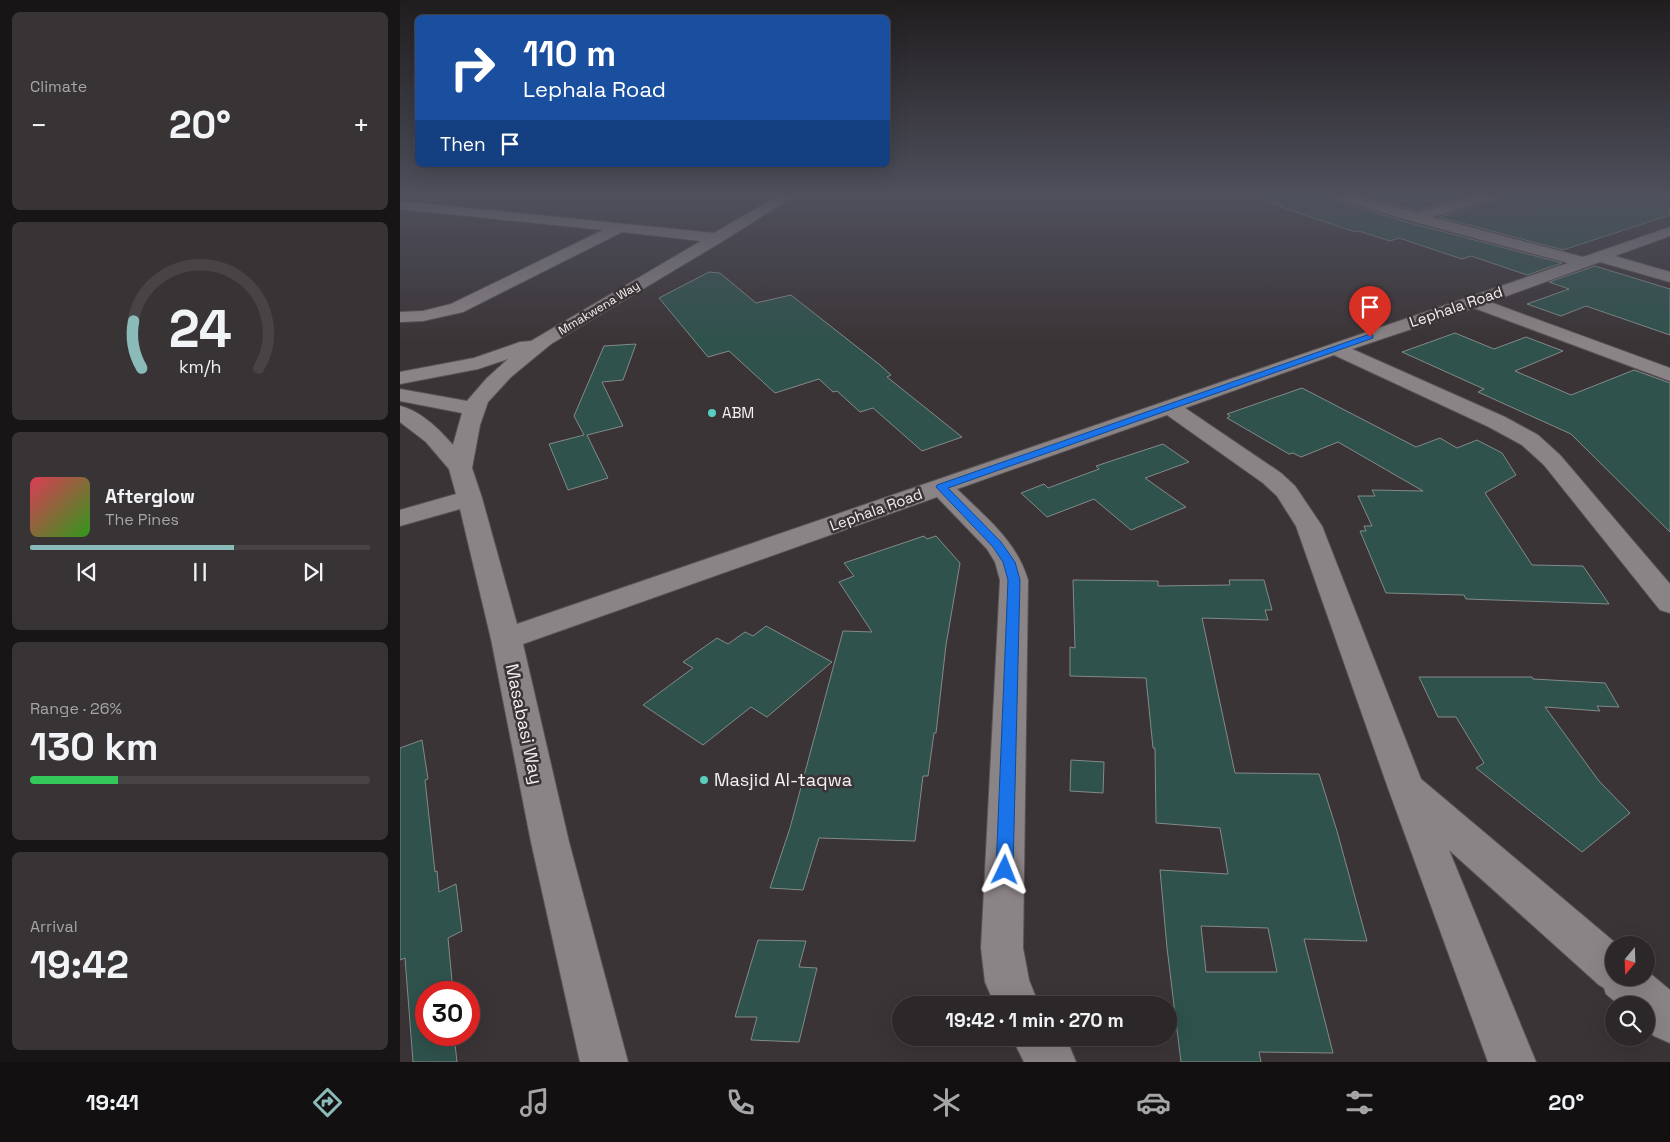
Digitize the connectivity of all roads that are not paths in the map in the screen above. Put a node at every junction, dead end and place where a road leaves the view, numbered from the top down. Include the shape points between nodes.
1 (587, 244) edge
2 (709, 244) edge
3 (1525, 244) edge
4 (1635, 244) edge
5 (1591, 259) junction
6 (1670, 277) edge
7 (1474, 302) junction
8 (400, 317) edge
9 (544, 340) junction
10 (1335, 348) junction
11 (1670, 375) edge
12 (400, 378) edge
13 (400, 395) edge
14 (1170, 407) junction
15 (473, 409) junction
16 (400, 412) edge
17 (465, 483) junction
18 (941, 487) junction
19 (400, 518) edge
20 (1670, 604) edge
21 (506, 639) junction
22 (1406, 788) junction
23 (1605, 962) edge
24 (1631, 986) edge
25 (1013, 996) edge
26 (1670, 1020) edge
27 (1040, 1046) edge
28 (604, 1062) edge
29 (1052, 1062) edge
30 (1512, 1062) edge

1 - 8 street via 457,308 423,316
2 - 9 street, Mmakwena Way
3 - 5 street
4 - 5 street, Lephala Road
5 - 6 street
5 - 7 street, Lephala Road
7 - 10 street, Lephala Road
7 - 11 street
9 - 12 street via 478,363
9 - 15 street, Mmakwena Way via 488,388
10 - 14 street, Lephala Road
10 - 20 street via 1530,440 1552,460
13 - 15 street
14 - 18 street, Lephala Road
14 - 22 street via 1272,478 1297,506 1309,526
15 - 17 street, Mmakwena Way
16 - 17 street, Masabasi Way via 434,437
17 - 19 street
17 - 21 street, Masabasi Way
18 - 21 street, Lephala Road
18 - 25 street via 997,544 1009,562 1014,580 1002,948 1007,982
21 - 28 street, Masabasi Way via 550,842
22 - 23 street
22 - 30 street
24 - 26 street
27 - 29 street

